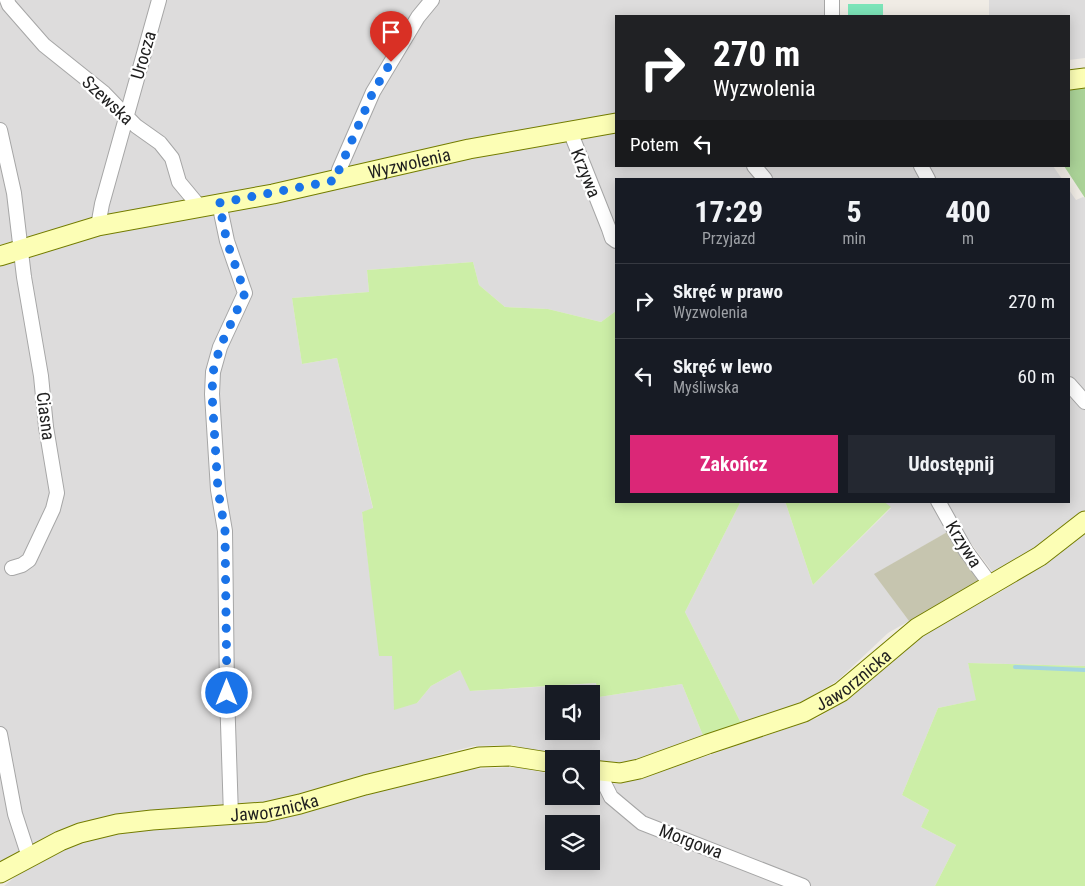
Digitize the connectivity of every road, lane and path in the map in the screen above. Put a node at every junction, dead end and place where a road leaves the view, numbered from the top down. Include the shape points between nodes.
1 (7, 0) edge
2 (159, 0) edge
3 (432, 0) edge
4 (832, 0) edge
5 (832, 15) edge
6 (1085, 78) edge
7 (1070, 80) edge
8 (126, 115) junction
9 (615, 123) edge
10 (0, 130) edge
11 (570, 131) junction
12 (755, 167) edge
13 (764, 178) edge
14 (337, 180) junction
15 (219, 203) junction
16 (199, 206) junction
17 (98, 226) junction
18 (615, 240) edge
19 (20, 249) junction
20 (0, 256) edge
21 (1070, 385) edge
22 (1085, 402) edge
23 (939, 503) edge
24 (1085, 521) edge
25 (12, 568) dead end
26 (991, 585) junction
27 (0, 734) edge
28 (545, 762) edge
29 (600, 772) edge
30 (600, 778) edge
31 (231, 816) junction
32 (29, 857) junction
33 (0, 873) edge
34 (803, 886) edge

1 - 8 street, Szewska via 44,45
2 - 8 street, Urocza
3 - 14 street via 373,92
4 - 5 street
6 - 7 street
8 - 16 street, Szewska via 172,158 179,182
8 - 17 street, Urocza
9 - 11 street, Wyzwolenia
10 - 19 street, Ciasna via 14,193
11 - 14 street, Wyzwolenia
11 - 18 street, Krzywa
12 - 13 street
14 - 15 street, Wyzwolenia
15 - 16 street, Wyzwolenia
15 - 31 street via 227,242 245,293 220,347 213,372 212,394 218,490 225,531
16 - 17 street, Wyzwolenia
17 - 19 street, Wyzwolenia
19 - 20 street, Wyzwolenia
19 - 25 street, Ciasna via 57,493 29,560
21 - 22 street
23 - 26 street, Krzywa via 966,551
24 - 26 street, Jaworznicka via 1040,556
26 - 29 street, Jaworznicka via 916,628 841,692 804,712 639,769 620,774
27 - 32 street via 15,814
28 - 31 street, Jaworznicka via 510,756 479,758 382,780 300,804
30 - 34 street, Morgowa via 611,797 642,823
31 - 32 street, Jaworznicka via 117,824 80,833
32 - 33 street, Jaworznicka

